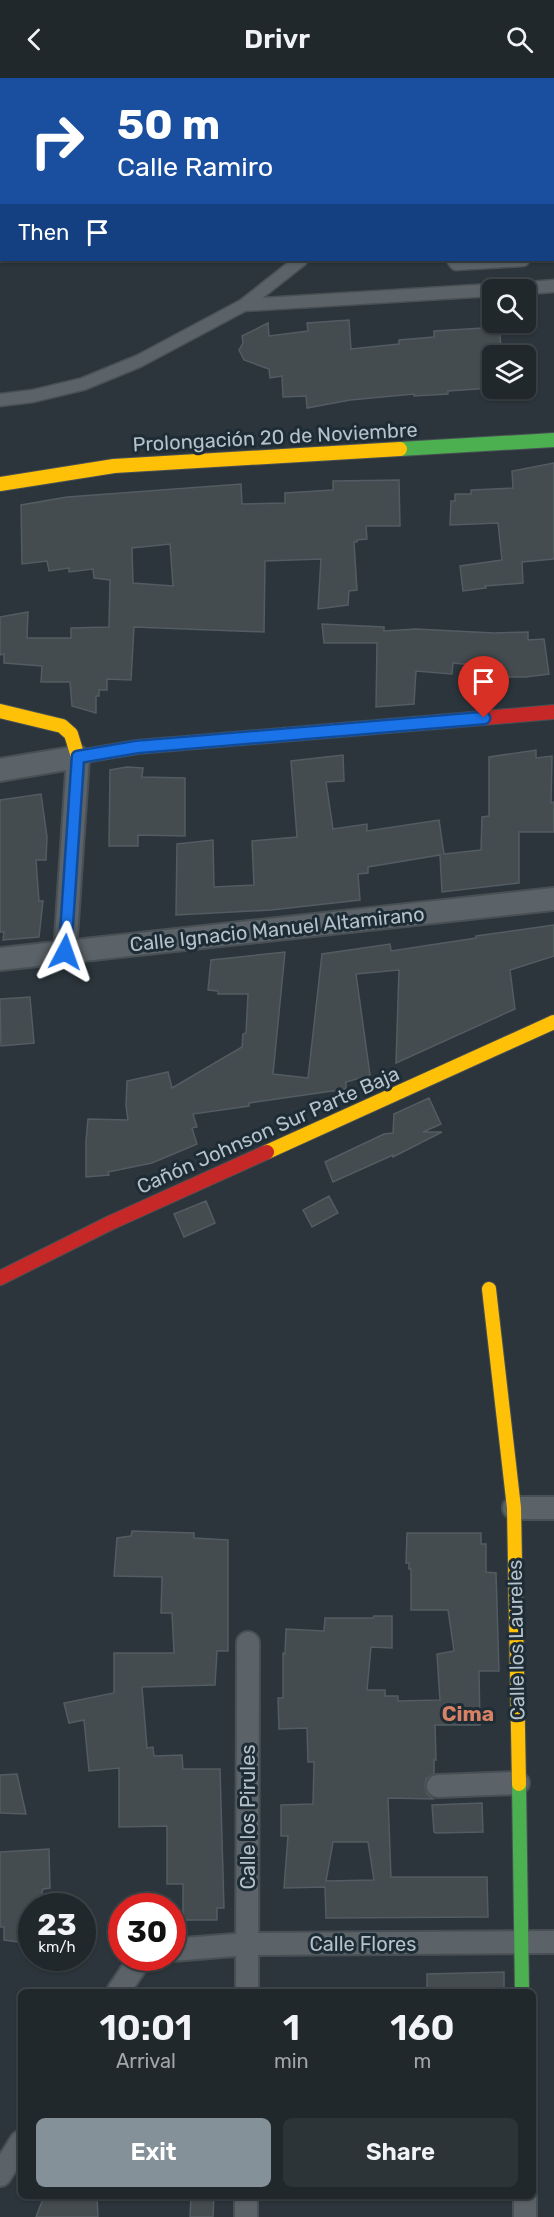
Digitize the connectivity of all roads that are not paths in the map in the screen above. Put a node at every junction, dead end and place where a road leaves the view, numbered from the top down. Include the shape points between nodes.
1 (300, 261) edge
2 (454, 261) edge
3 (506, 261) edge
4 (554, 286) edge
5 (536, 287) edge
6 (482, 291) edge
7 (244, 305) junction
8 (0, 399) edge
9 (554, 440) edge
10 (0, 484) edge
11 (0, 711) edge
12 (554, 712) edge
13 (78, 757) junction
14 (0, 770) edge
15 (554, 898) edge
16 (65, 952) junction
17 (0, 959) edge
18 (554, 1022) edge
19 (0, 1278) edge
20 (489, 1289) dead end
21 (514, 1508) junction
22 (554, 1508) edge
23 (248, 1643) dead end
24 (518, 1783) junction
25 (438, 1786) dead end
26 (521, 1942) junction
27 (554, 1942) edge
28 (248, 1944) junction
29 (186, 1949) edge
30 (132, 1971) edge
31 (120, 1989) edge
32 (247, 1989) edge
33 (522, 1989) edge
34 (18, 2147) edge
35 (0, 2175) edge
36 (246, 2199) edge
37 (525, 2199) edge
38 (246, 2217) edge
39 (525, 2217) edge

1 - 7 lane
2 - 3 lane
4 - 5 lane
6 - 7 lane
7 - 8 lane via 139,362 83,384
9 - 10 street, Prolongación 20 de Noviembre via 114,466
11 - 13 street via 62,726 70,734
12 - 13 street via 137,747
13 - 14 street
13 - 16 street
15 - 16 street, Calle Ignacio Manuel Altamirano
16 - 17 street, Calle Ignacio Manuel Altamirano
18 - 19 street, Cañón Johnson Sur Parte Baja via 110,1223
20 - 21 street, Calle los Laureles
21 - 22 street
21 - 24 street, Calle los Laureles
23 - 28 street, Calle los Pirules
24 - 25 street
24 - 26 street, Calle los Laureles
26 - 27 street, Calle Flores
26 - 28 street, Calle Flores
26 - 33 street, Calle los Laureles
28 - 29 street, Calle Flores
28 - 32 street, Calle los Pirules
30 - 31 street
34 - 35 street
36 - 38 street
37 - 39 street

